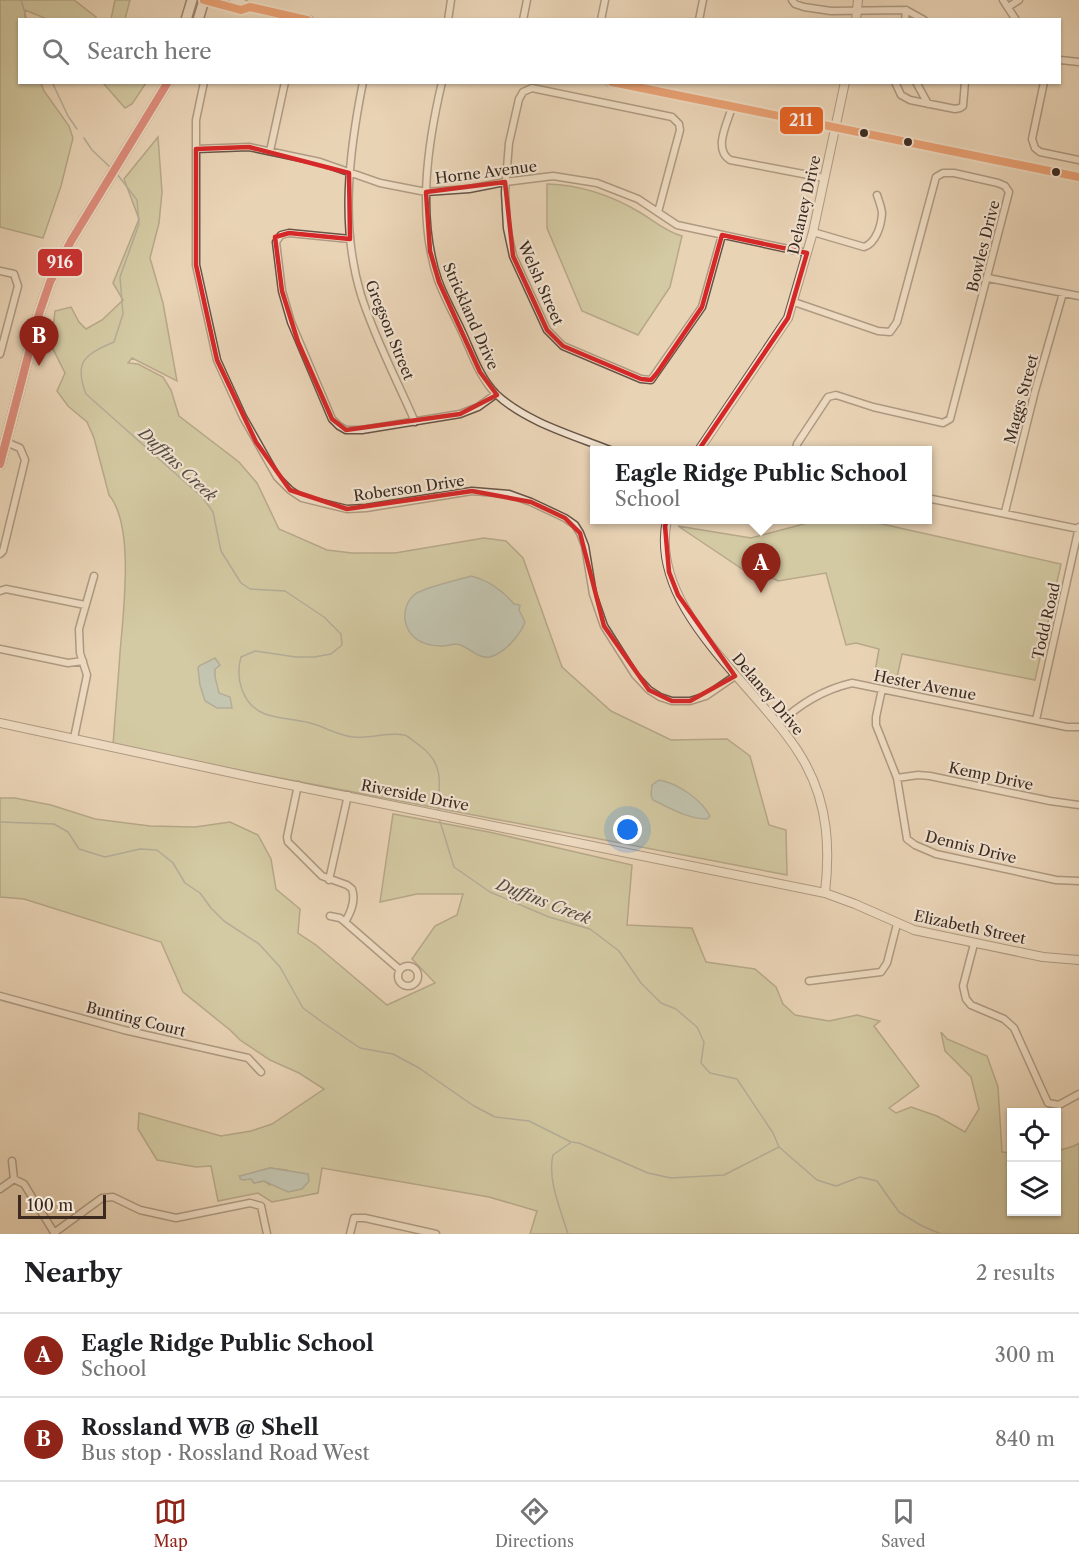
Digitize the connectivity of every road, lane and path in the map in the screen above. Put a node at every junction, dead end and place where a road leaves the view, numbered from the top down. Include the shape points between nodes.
1 (192, 0) edge
2 (204, 0) edge
3 (234, 0) edge
4 (451, 0) edge
5 (527, 0) edge
6 (605, 0) edge
7 (703, 0) edge
8 (792, 0) edge
9 (858, 0) edge
10 (1004, 0) edge
11 (1019, 0) edge
12 (250, 7) junction
13 (1008, 7) junction
14 (858, 10) junction
15 (906, 10) junction
16 (187, 18) edge
17 (199, 18) edge
18 (300, 18) edge
19 (448, 18) edge
20 (523, 18) edge
21 (601, 18) edge
22 (699, 18) edge
23 (856, 18) edge
24 (905, 18) edge
25 (920, 18) edge
26 (1015, 18) edge
27 (1061, 60) edge
28 (1079, 62) edge
29 (167, 84) edge
30 (204, 84) edge
31 (285, 84) edge
32 (363, 84) edge
33 (442, 84) edge
34 (620, 84) edge
35 (844, 84) edge
36 (895, 84) edge
37 (917, 84) edge
38 (965, 84) edge
39 (1044, 84) edge
40 (928, 104) junction
41 (732, 107) junction
42 (836, 128) junction
43 (196, 149) junction
44 (270, 151) junction
45 (1079, 160) edge
46 (349, 173) junction
47 (1079, 177) edge
48 (824, 178) junction
49 (505, 182) junction
50 (426, 192) junction
51 (877, 195) dead end
52 (658, 212) junction
53 (813, 232) junction
54 (722, 235) junction
55 (350, 239) junction
56 (807, 253) junction
57 (0, 271) edge
58 (988, 278) junction
59 (1063, 293) junction
60 (1079, 296) edge
61 (794, 302) junction
62 (1, 344) edge
63 (0, 354) edge
64 (496, 394) junction
65 (415, 422) junction
66 (6, 442) junction
67 (600, 446) edge
68 (702, 446) edge
69 (797, 446) edge
70 (0, 464) edge
71 (932, 499) edge
72 (1005, 512) junction
73 (667, 524) edge
74 (1079, 528) edge
75 (0, 554) edge
76 (94, 576) dead end
77 (0, 591) edge
78 (85, 605) junction
79 (0, 649) edge
80 (83, 661) junction
81 (735, 676) junction
82 (882, 689) junction
83 (1036, 720) junction
84 (0, 723) edge
85 (778, 725) junction
86 (1079, 727) edge
87 (74, 738) junction
88 (897, 778) junction
89 (298, 785) junction
90 (348, 795) junction
91 (1079, 805) edge
92 (329, 880) junction
93 (1079, 881) edge
94 (825, 893) junction
95 (330, 916) dead end
96 (345, 922) junction
97 (897, 924) junction
98 (974, 944) junction
99 (1079, 960) edge
100 (399, 969) dead end
101 (809, 981) dead end
102 (0, 996) edge
103 (261, 1072) dead end
104 (1079, 1094) edge
105 (12, 1161) dead end
106 (14, 1179) junction
107 (0, 1189) edge
108 (427, 1232) edge
109 (54, 1234) edge
110 (267, 1234) edge
111 (350, 1234) edge
112 (436, 1234) edge

1 - 16 main road
2 - 12 street via 241,10
2 - 17 main road
3 - 12 street
4 - 19 street
5 - 20 street
6 - 21 street
7 - 22 street
8 - 14 street via 804,7
9 - 14 street
10 - 13 street
11 - 13 street
12 - 18 street
13 - 26 street
14 - 15 street
14 - 23 street
15 - 24 street
15 - 25 street
27 - 28 street
29 - 66 main road via 50,282
30 - 43 street, Roberson Drive via 196,120
31 - 44 street
32 - 46 street, Gregson Street
33 - 50 street, Strickland Drive via 431,131
34 - 41 street
35 - 42 street, Delaney Drive
36 - 40 street via 901,95
37 - 40 street
38 - 40 street via 960,108
39 - 45 street via 1032,139 1035,148
41 - 42 street
41 - 48 street via 721,148 723,156
42 - 47 street
42 - 48 street, Delaney Drive
43 - 44 street, Horne Avenue via 249,147
43 - 81 street, Roberson Drive via 195,251 217,360 256,442 277,477 290,490 302,498 347,509 472,491 509,494 531,502 575,525 585,546 593,594 604,626 649,690 672,701 690,701 706,696
44 - 46 street, Horne Avenue
46 - 50 street, Horne Avenue
46 - 55 street, Gregson Street
48 - 53 street, Delaney Drive
49 - 50 street, Horne Avenue
49 - 52 street, Horne Avenue via 553,176 597,183 638,199
49 - 52 street, Welsh Street via 519,99 532,88 672,117 679,123
49 - 54 street, Welsh Street via 513,256 547,330 563,346 641,379 651,380 657,373 702,307
50 - 64 street, Strickland Drive via 430,251 439,282 480,372
51 - 53 street via 882,214 870,245 864,247
52 - 54 street, Horne Avenue via 677,225
53 - 56 street, Delaney Drive
54 - 56 street, Horne Avenue
55 - 65 street, Gregson Street via 368,314
55 - 65 street via 289,232 276,242 282,291 291,322 332,419 339,426 362,430
56 - 61 street, Delaney Drive
57 - 62 street via 14,274 18,286
58 - 59 street
58 - 61 street, Bowles Drive via 1009,192 998,183 944,173 936,177 897,322 890,332
58 - 69 street, Bowles Drive via 950,418 943,423 836,395 828,397
59 - 60 street
59 - 72 street, Maggs Street
61 - 68 street, Delaney Drive via 788,318
62 - 63 street
64 - 65 street via 460,414
64 - 67 street, Strickland Drive via 531,417
66 - 70 main road
66 - 75 street via 20,448 25,460
71 - 72 street
72 - 74 street
73 - 81 street, Delaney Drive via 669,572 678,594 708,643
74 - 83 street, Todd Road
76 - 78 street
77 - 78 street
78 - 80 street via 78,642
79 - 80 street via 68,663
80 - 87 street via 87,675
81 - 85 street, Delaney Drive
82 - 83 street, Hester Avenue
82 - 85 street, Hester Avenue via 843,685 802,703
82 - 88 street, Dennis Drive via 876,725
83 - 86 street, Hester Avenue
84 - 87 street, Riverside Drive
85 - 94 street, Delaney Drive via 806,765 821,799 828,847
87 - 89 street, Riverside Drive
88 - 91 street, Kemp Drive via 930,776
88 - 93 street, Dennis Drive via 907,838 915,845 962,860 1056,880
89 - 90 street, Riverside Drive
89 - 92 street via 288,842
90 - 92 street
90 - 94 street, Riverside Drive
92 - 96 street via 347,885 353,893
94 - 97 street, Elizabeth Street
95 - 96 street
96 - 100 street
97 - 98 street, Elizabeth Street
97 - 101 street via 881,972
98 - 99 street, Elizabeth Street
98 - 104 street via 963,986 970,1005 1004,1019 1014,1028 1048,1103 1059,1105
102 - 103 street, Bunting Court via 248,1058
105 - 106 street
106 - 107 street
106 - 109 street via 24,1184
108 - 111 street via 354,1218
108 - 112 street
109 - 110 street via 102,1198 113,1197 140,1210 176,1218 250,1203 261,1206

